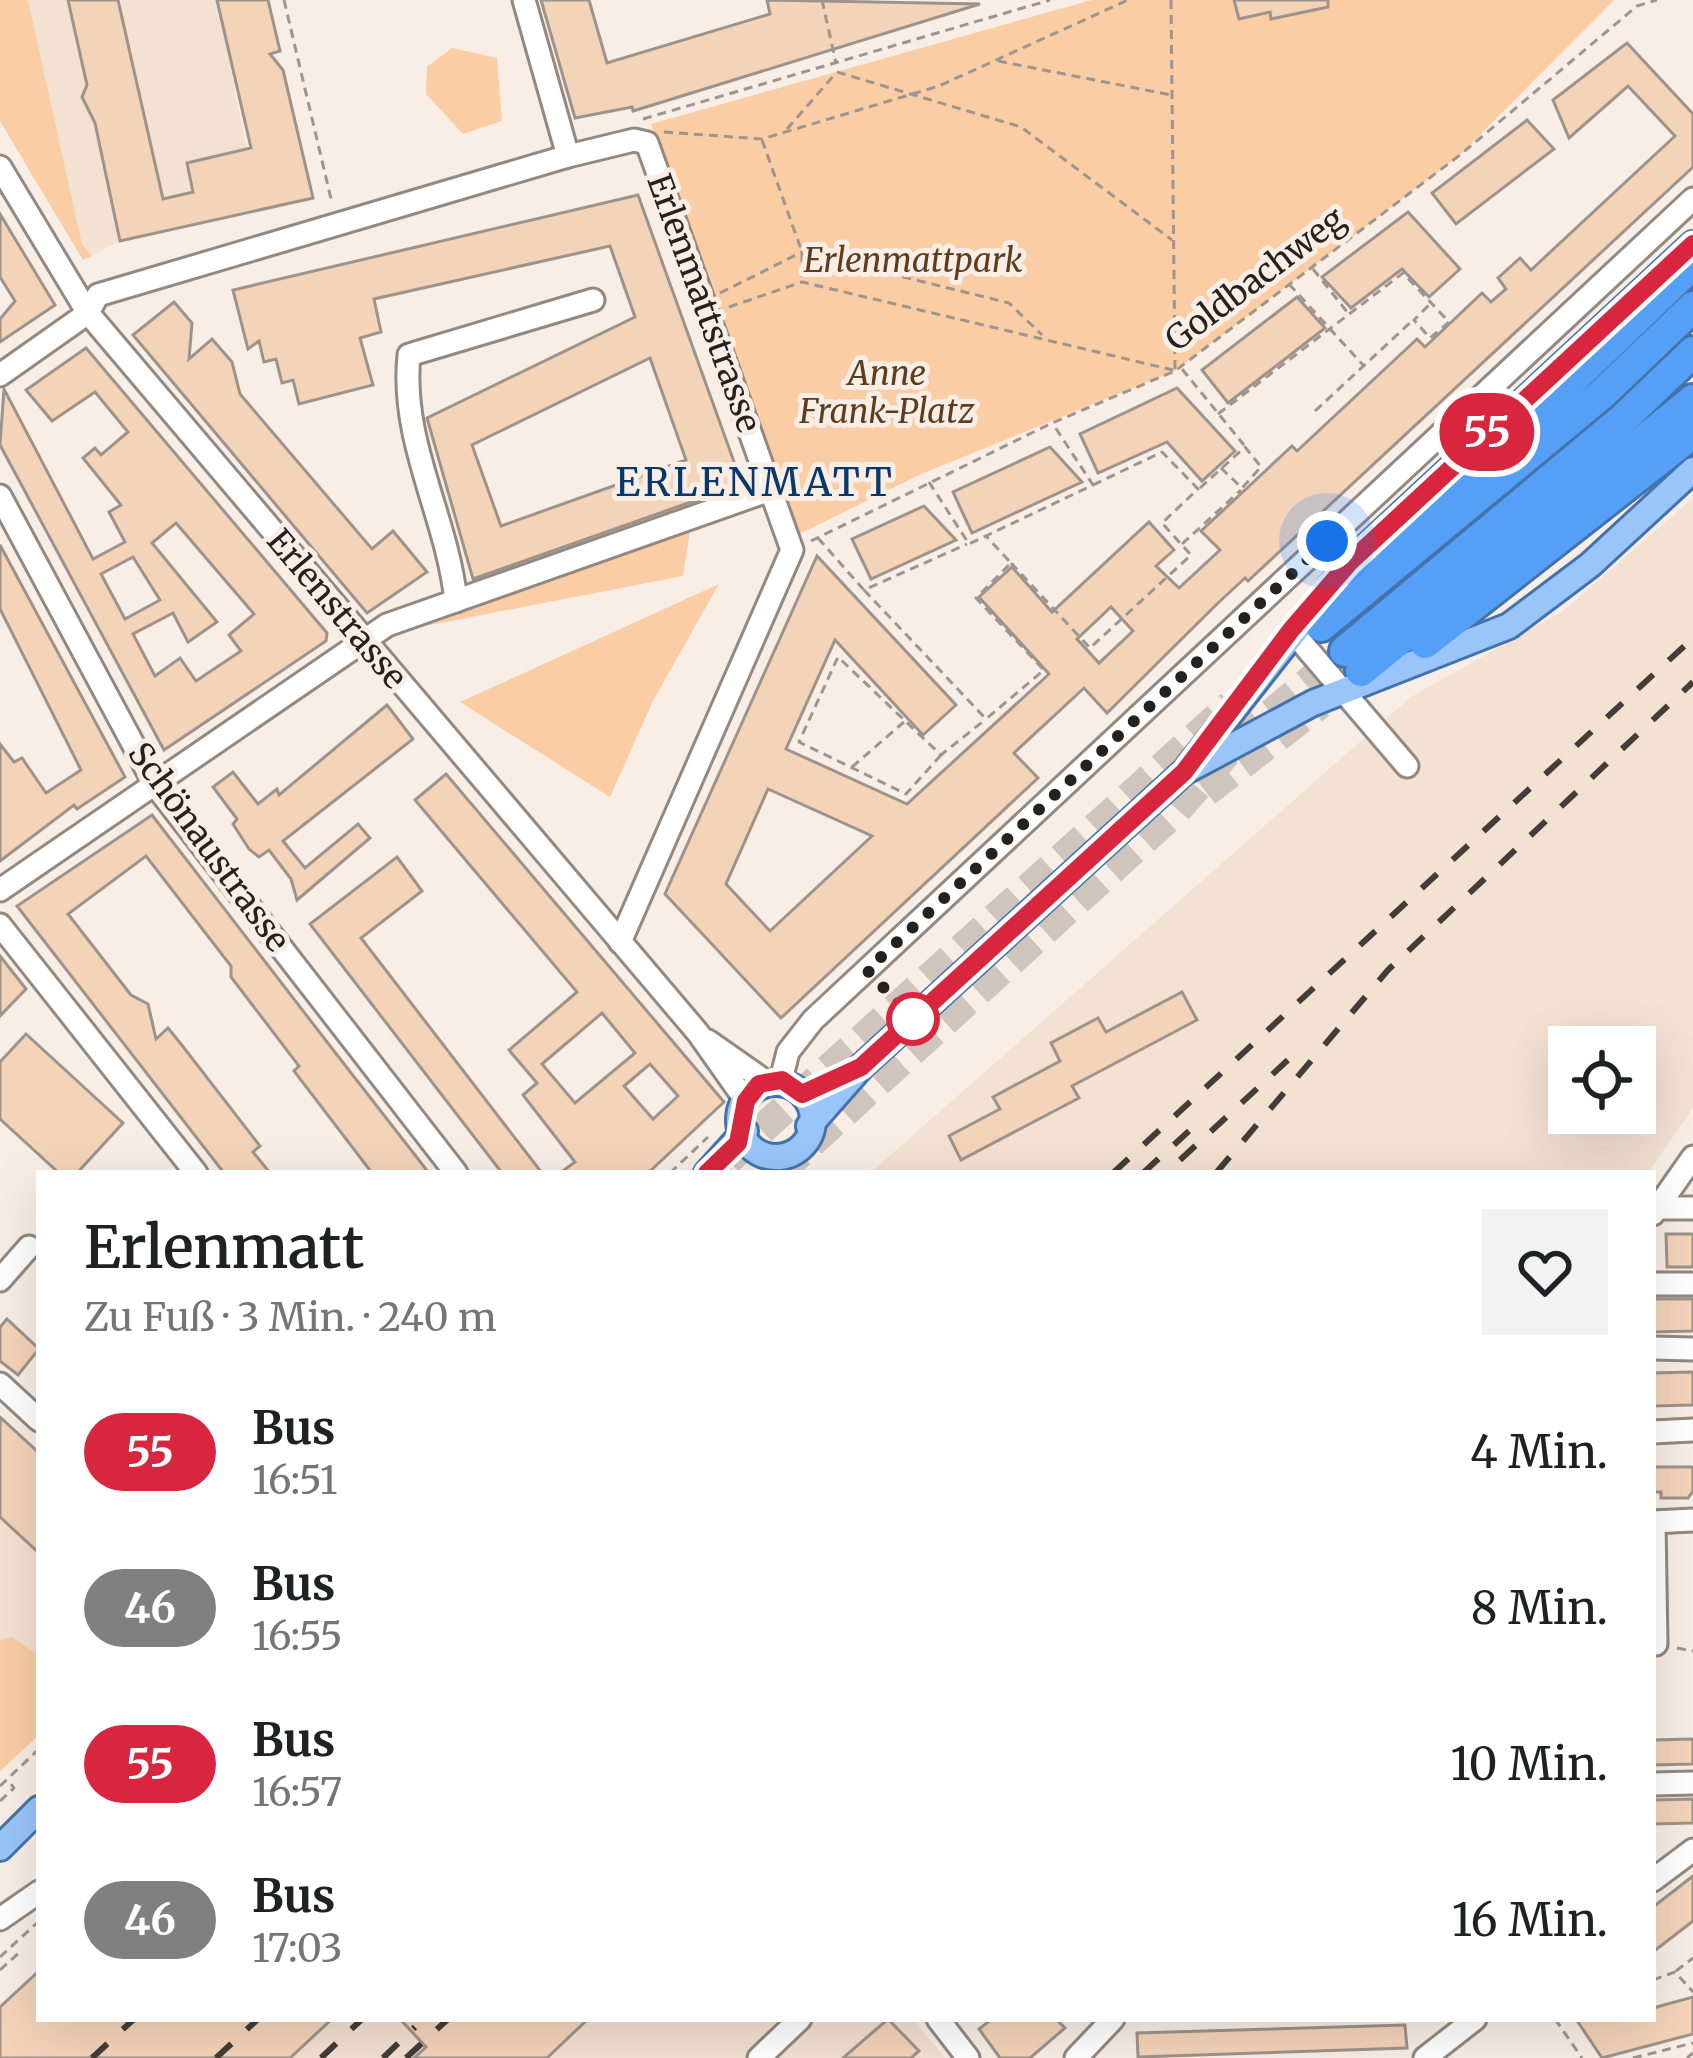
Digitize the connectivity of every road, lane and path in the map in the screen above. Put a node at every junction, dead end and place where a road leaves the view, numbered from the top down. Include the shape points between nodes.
1 (284, 0) edge
2 (524, 0) edge
3 (822, 0) edge
4 (1050, 0) edge
5 (1128, 0) edge
6 (1171, 0) edge
7 (1658, 0) edge
8 (1635, 3) edge
9 (996, 61) junction
10 (836, 63) junction
11 (837, 72) junction
12 (912, 94) junction
13 (1172, 96) junction
14 (644, 130) dead end
15 (656, 131) dead end
16 (785, 132) junction
17 (762, 139) junction
18 (568, 156) junction
19 (0, 167) edge
20 (1693, 199) edge
21 (337, 224) junction
22 (1172, 240) junction
23 (1693, 244) edge
24 (802, 251) junction
25 (1693, 264) edge
26 (1312, 267) junction
27 (802, 282) junction
28 (1289, 284) junction
29 (593, 300) dead end
30 (1431, 303) junction
31 (1693, 308) edge
32 (88, 314) junction
33 (1349, 314) junction
34 (1414, 320) junction
35 (1330, 328) junction
36 (1045, 338) junction
37 (1693, 352) edge
38 (1180, 366) junction
39 (1364, 366) junction
40 (1174, 371) junction
41 (0, 375) edge
42 (1315, 412) dead end
43 (1218, 414) junction
44 (1686, 416) edge
45 (1052, 423) junction
46 (1245, 446) junction
47 (1221, 468) junction
48 (1693, 470) edge
49 (929, 482) junction
50 (1093, 485) junction
51 (1242, 488) junction
52 (1198, 489) junction
53 (770, 490) junction
54 (0, 496) edge
55 (986, 536) junction
56 (817, 538) junction
57 (969, 544) junction
58 (1181, 544) junction
59 (792, 550) junction
60 (1011, 563) junction
61 (865, 590) junction
62 (1362, 592) junction
63 (456, 601) junction
64 (1306, 628) junction
65 (365, 641) junction
66 (1355, 669) junction
67 (986, 719) junction
68 (905, 721) junction
69 (941, 755) junction
70 (1407, 766) dead end
71 (852, 768) junction
72 (1184, 772) junction
73 (155, 785) junction
74 (0, 890) edge
75 (0, 925) edge
76 (620, 942) junction
77 (698, 1033) junction
78 (861, 1067) junction
79 (783, 1085) junction
80 (746, 1101) junction
81 (809, 1126) junction
82 (718, 1127) dead end
83 (745, 1131) junction
84 (1693, 1157) edge
85 (768, 1159) junction
86 (194, 1170) edge
87 (454, 1170) edge
88 (673, 1170) edge
89 (710, 1170) edge
90 (747, 1170) edge
91 (1693, 1208) edge
92 (1656, 1210) edge
93 (1656, 1211) edge
94 (29, 1247) dead end
95 (0, 1280) edge
96 (1656, 1284) edge
97 (1693, 1284) edge
98 (1656, 1348) edge
99 (1693, 1349) edge
100 (0, 1384) edge
101 (36, 1417) edge
102 (1693, 1430) edge
103 (1656, 1432) edge
104 (1693, 1520) edge
105 (1656, 1522) edge
106 (36, 1752) edge
107 (8, 1779) junction
108 (1693, 1783) edge
109 (1656, 1784) edge
110 (0, 1786) edge
111 (0, 1802) edge
112 (36, 1812) edge
113 (0, 1848) edge
114 (1693, 1850) edge
115 (1656, 1878) edge
116 (36, 1894) edge
117 (0, 1919) edge
118 (36, 1924) edge
119 (20, 1952) dead end
120 (0, 1957) edge
121 (1693, 1958) edge
122 (0, 1970) edge
123 (1675, 1972) junction
124 (1656, 1979) edge
125 (1693, 1992) edge
126 (797, 2022) edge
127 (940, 2022) edge
128 (1110, 2022) edge
129 (1471, 2022) edge
130 (1557, 2022) edge
131 (1693, 2043) edge
132 (1693, 2053) edge
133 (759, 2058) edge
134 (968, 2058) edge
135 (1076, 2058) edge
136 (1425, 2058) edge
137 (1582, 2058) edge
138 (1633, 2058) edge
139 (1687, 2058) edge

1 - 21 path
2 - 18 street
3 - 10 path
4 - 10 path
5 - 9 path
6 - 13 path
7 - 8 path
8 - 26 path, Goldbachweg via 1460,155
9 - 12 path
9 - 13 path
10 - 11 path
10 - 14 path via 642,119
11 - 12 path
11 - 16 path
12 - 16 path
12 - 22 path via 1021,127
13 - 22 path
15 - 17 path
16 - 17 path
17 - 24 path
18 - 21 street, Erlenmattstrasse
18 - 53 street, Erlenmattstrasse via 647,143
19 - 32 street, Erlenstrasse
20 - 79 street via 813,1019 788,1052
21 - 32 street, Erlenmattstrasse via 98,295
22 - 40 path
23 - 64 main road via 1374,538
24 - 27 path
24 - 27 path via 716,295 721,310
24 - 36 path via 1010,303
25 - 62 highway via 1557,397 1370,558
26 - 28 path, Goldbachweg
26 - 33 path
27 - 36 path
28 - 35 path
28 - 38 path, Goldbachweg
29 - 63 street via 409,355 408,424
30 - 33 path via 1403,273
30 - 34 path
30 - 34 path via 1449,322 1431,339
31 - 62 highway via 1602,394
32 - 41 street, Erlenmattstrasse
32 - 65 street, Erlenstrasse
33 - 35 path
34 - 39 path
35 - 39 path
35 - 43 path
36 - 40 path
37 - 66 highway
38 - 40 path, Goldbachweg
38 - 43 path
39 - 42 path
40 - 45 path, Goldbachweg
43 - 46 path
44 - 66 highway
45 - 49 path, Goldbachweg
45 - 50 path
46 - 47 path
46 - 51 path via 1262,467
47 - 51 path
47 - 52 path
48 - 66 main road via 1534,610 1466,646
49 - 56 path, Goldbachweg
49 - 57 path
50 - 52 path via 1162,452
50 - 55 path
51 - 58 path
52 - 58 path via 1162,523
53 - 59 street, Erlenmattstrasse
53 - 63 street
54 - 73 street, Schönaustrasse
55 - 57 path
55 - 60 path
56 - 59 path, Goldbachweg
56 - 61 path
57 - 61 path
58 - 60 path via 1190,555 1090,649
59 - 76 street
60 - 67 path via 976,598 1044,670
61 - 67 path
62 - 64 highway
63 - 65 street
64 - 66 street
64 - 72 main road
65 - 73 street
65 - 76 street, Erlenstrasse
66 - 70 street
66 - 72 main road
67 - 69 path
68 - 69 path
68 - 71 path
68 - 71 path via 838,657 799,742
69 - 71 path via 906,794
72 - 78 main road
73 - 74 street
73 - 87 street, Schönaustrasse
75 - 86 street
76 - 77 street, Erlenstrasse
77 - 79 street, Erlenstrasse
77 - 80 street, Erlenstrasse
78 - 79 main road
78 - 81 main road
79 - 80 main road
79 - 81 main road
80 - 83 main road
81 - 85 main road via 795,1154
82 - 88 path
83 - 85 main road
83 - 89 main road
84 - 92 street
85 - 90 main road
91 - 93 street
94 - 95 street
96 - 97 street
98 - 99 street
100 - 101 street
102 - 103 street
104 - 105 street
106 - 107 path
107 - 110 path
107 - 111 path via 14,1787
108 - 109 street
112 - 113 main road
114 - 115 street
116 - 117 street
118 - 120 path
119 - 122 path
121 - 123 path
123 - 124 path
123 - 125 path
126 - 133 street
127 - 134 street
128 - 135 street
129 - 136 street
130 - 137 path
131 - 138 path
132 - 139 path

